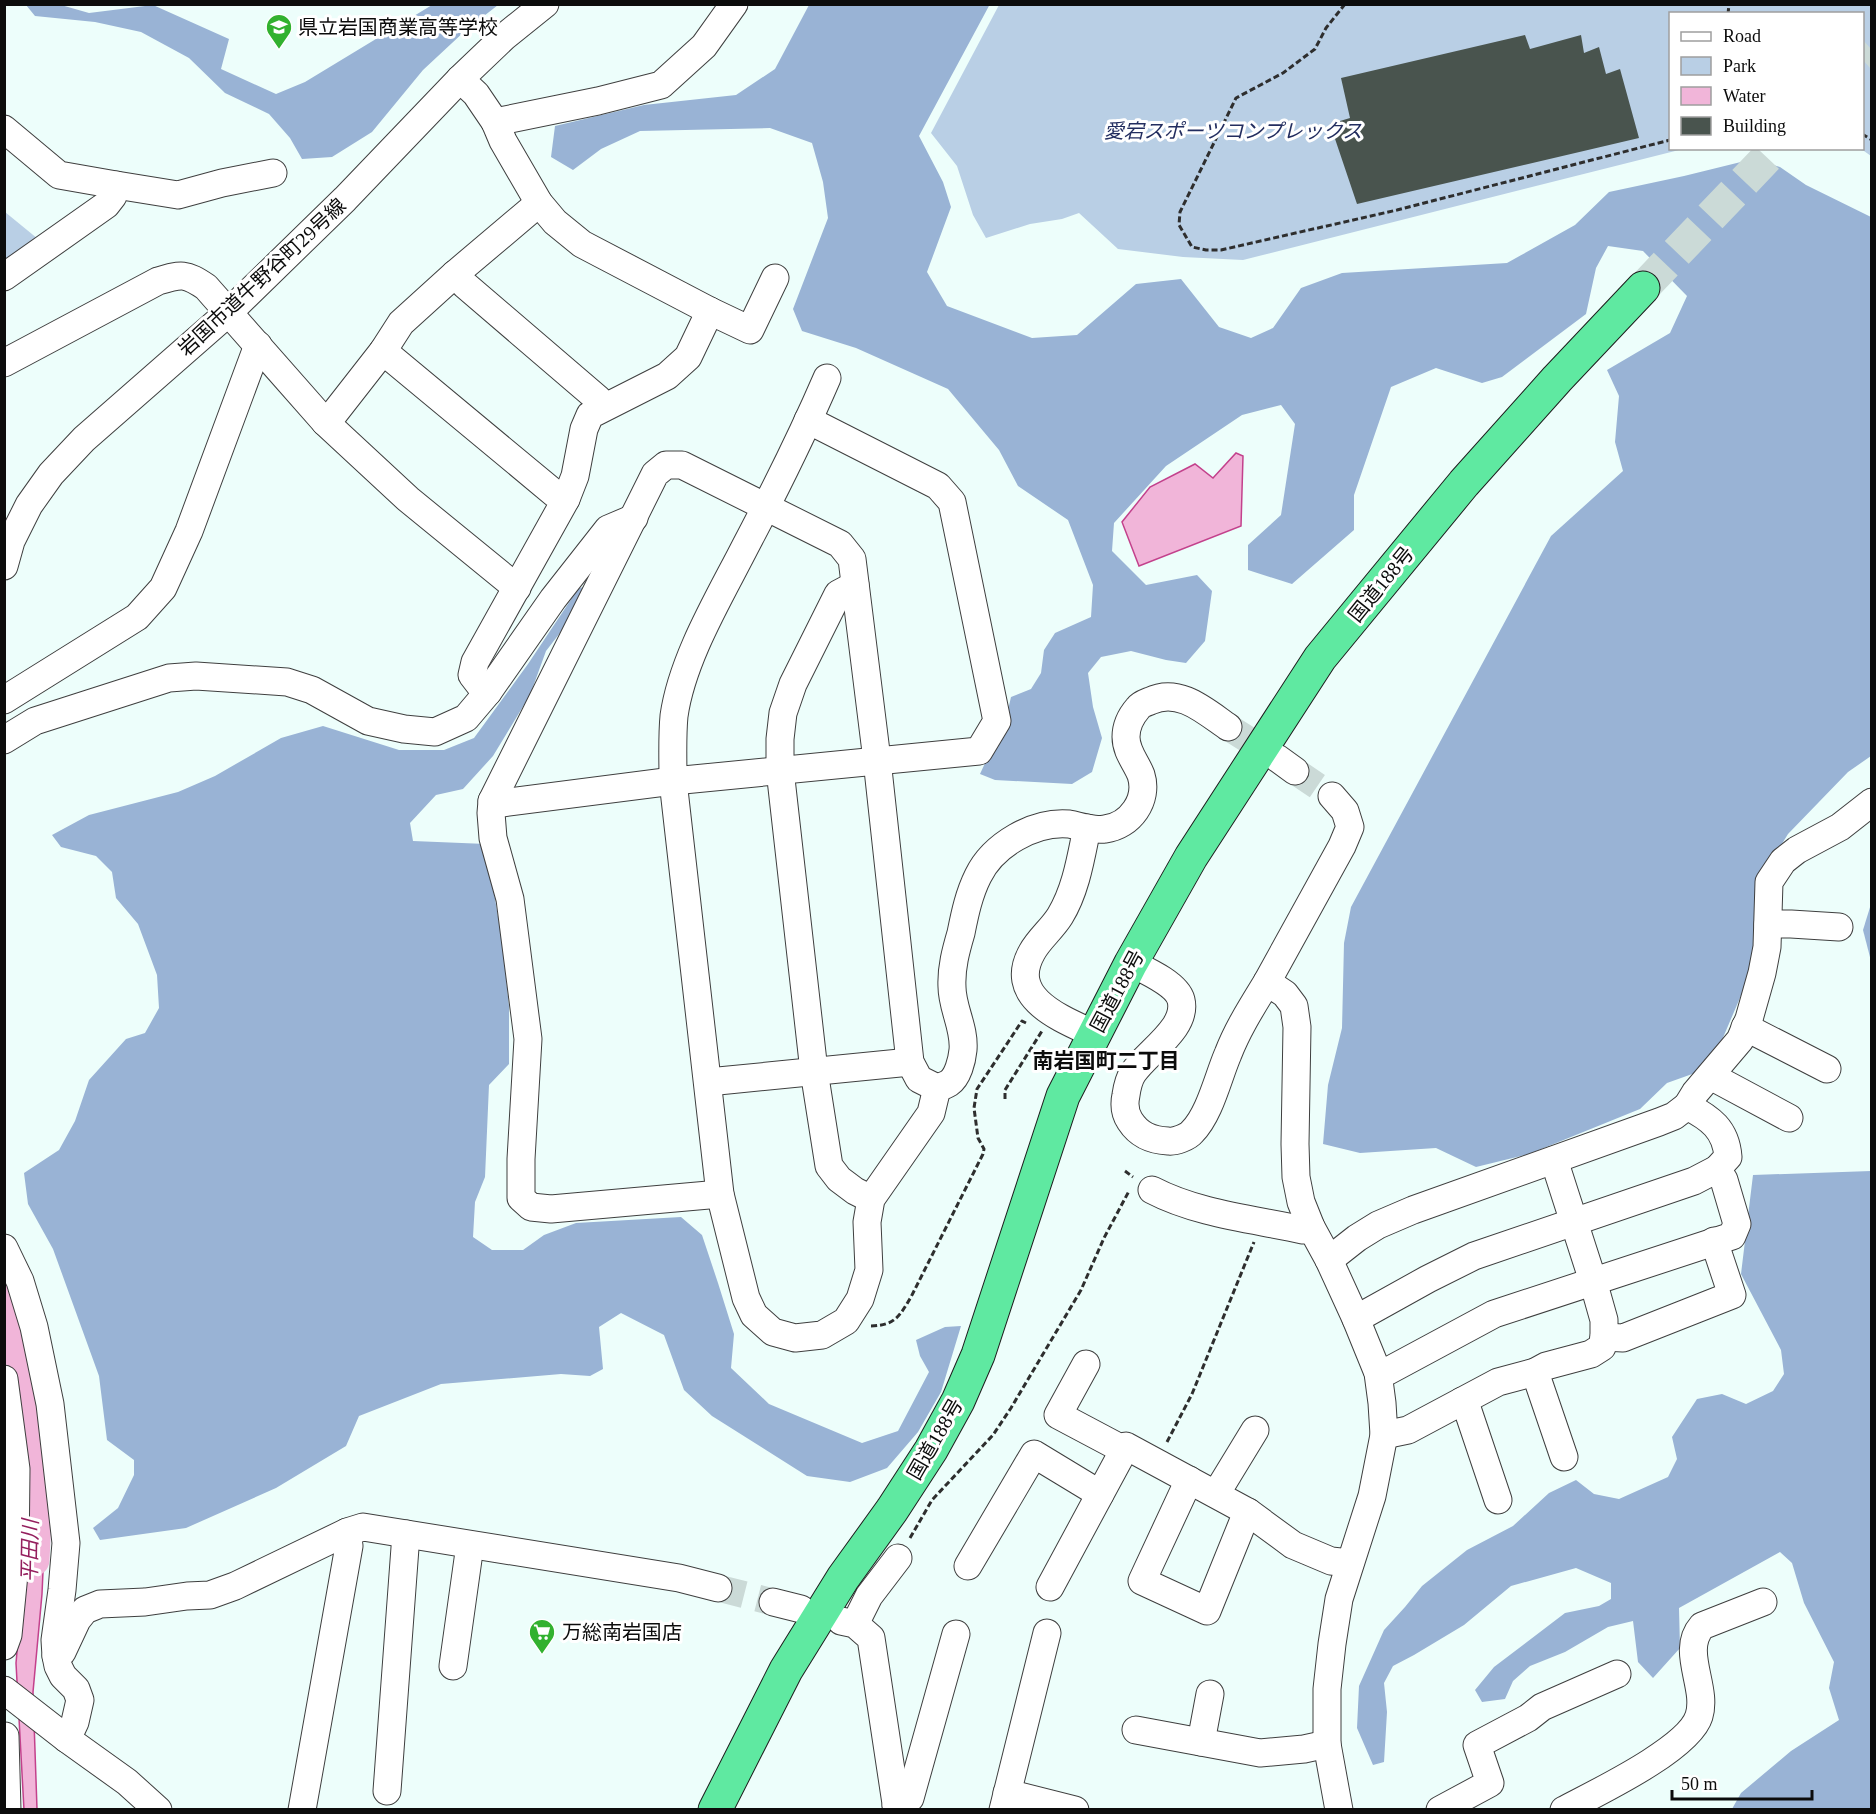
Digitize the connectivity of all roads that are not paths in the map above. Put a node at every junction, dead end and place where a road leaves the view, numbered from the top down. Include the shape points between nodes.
1 (545, 4) edge
2 (734, 4) edge
3 (460, 79) junction
4 (495, 122) junction
5 (4, 129) edge
6 (273, 173) dead end
7 (116, 185) junction
8 (539, 203) junction
9 (455, 274) junction
10 (4, 277) edge
11 (775, 278) dead end
12 (1643, 288) tunnel mouth
13 (710, 311) junction
14 (229, 312) junction
15 (258, 345) junction
16 (383, 351) junction
17 (4, 363) edge
18 (827, 378) dead end
19 (603, 407) junction
20 (808, 420) junction
21 (325, 422) junction
22 (566, 499) junction
23 (765, 508) junction
24 (634, 518) junction
25 (4, 566) edge
26 (855, 585) junction
27 (517, 588) junction
28 (488, 692) junction
29 (4, 700) edge
30 (1228, 727) tunnel mouth
31 (4, 740) edge
32 (877, 760) junction
33 (780, 770) junction
34 (673, 781) junction
35 (1332, 796) tunnel mouth
36 (492, 801) junction
37 (1872, 802) edge
38 (1087, 828) junction
39 (1768, 924) junction
40 (1839, 927) dead end
41 (1131, 963) junction
42 (1267, 982) junction
43 (1745, 1027) junction
44 (1094, 1034) junction
45 (910, 1062) junction
46 (1827, 1068) dead end
47 (814, 1071) junction
48 (1713, 1072) junction
49 (708, 1082) junction
50 (937, 1088) junction
51 (1686, 1106) junction
52 (1789, 1118) dead end
53 (1554, 1160) junction
54 (1717, 1168) junction
55 (1141, 1189) road end
56 (720, 1194) junction
57 (871, 1199) junction
58 (1574, 1223) junction
59 (1307, 1229) junction
60 (1255, 1239) road end
61 (1714, 1241) junction
62 (4, 1248) edge
63 (1329, 1260) junction
64 (1593, 1281) junction
65 (1356, 1319) junction
66 (1604, 1337) junction
67 (1086, 1364) dead end
68 (1535, 1372) junction
69 (1377, 1373) junction
70 (4, 1379) edge
71 (1462, 1401) junction
72 (1255, 1430) dead end
73 (1384, 1435) junction
74 (1124, 1450) junction
75 (1564, 1457) dead end
76 (1189, 1480) junction
77 (1100, 1494) junction
78 (1216, 1494) junction
79 (1498, 1500) dead end
80 (1248, 1512) junction
81 (347, 1533) junction
82 (406, 1534) junction
83 (471, 1545) junction
84 (898, 1558) road end
85 (1350, 1563) junction
86 (968, 1566) dead end
87 (1050, 1587) dead end
88 (718, 1588) tunnel mouth
89 (773, 1602) tunnel mouth
90 (1763, 1602) dead end
91 (801, 1610) dead end
92 (1047, 1633) dead end
93 (956, 1634) dead end
94 (4, 1646) edge
95 (56, 1656) junction
96 (453, 1666) dead end
97 (1617, 1674) dead end
98 (4, 1690) edge
99 (1210, 1694) dead end
100 (1136, 1730) dead end
101 (60, 1733) junction
102 (4, 1736) edge
103 (1201, 1742) junction
104 (1327, 1744) junction
105 (387, 1791) dead end
106 (1004, 1801) edge
107 (896, 1808) edge
108 (7, 1809) edge
109 (158, 1809) edge
110 (302, 1809) edge
111 (715, 1809) edge
112 (1075, 1809) edge
113 (1339, 1809) edge
114 (1418, 1809) edge
115 (1439, 1809) edge
116 (1564, 1809) edge

1 - 3 street, 岩国市道牛野谷町29号線
2 - 4 street via 704,46 661,85
3 - 4 street
3 - 14 street, 岩国市道牛野谷町29号線
4 - 8 street
5 - 7 street via 59,175
6 - 7 street via 178,195
7 - 10 street via 106,206
8 - 9 street
8 - 13 street via 582,244
9 - 16 street via 401,323
9 - 19 street
11 - 13 street via 750,330
12 - 41 highway, 国道188号 via 1464,483 1320,658 1191,857
13 - 19 street via 688,357 667,376
14 - 15 street
14 - 17 street via 206,287 178,275 158,281
14 - 25 street, 岩国市道牛野谷町29号線 via 84,439 51,474 29,505 11,541
15 - 21 street
15 - 29 street via 189,531 162,588 137,617
16 - 21 street
16 - 22 street
18 - 20 street
19 - 22 street via 590,415 584,429
20 - 23 street
20 - 32 street via 938,486 952,502 997,721 979,751
21 - 27 street via 408,499
22 - 27 street
23 - 24 street via 682,465 666,465 655,474
23 - 26 street via 840,544 852,559
23 - 34 street via 705,624 685,676 675,716
24 - 28 street via 608,529
24 - 36 street
26 - 32 street
26 - 33 street via 838,594 793,684 783,713
27 - 28 street via 475,662 472,675
28 - 31 street via 466,718 435,732 368,721 312,690 287,682 169,678 34,721
30 - 38 street via 1174,696 1140,705 1126,735 1128,749 1142,778 1142,800 1134,814 1119,826 1105,830
32 - 33 street
32 - 45 street
33 - 34 street
33 - 47 street
34 - 36 street via 502,803
34 - 49 street
35 - 42 street via 1345,811 1350,827
36 - 56 street via 493,838 510,899 528,1039 521,1197 531,1207 551,1209
37 - 39 street via 1840,827 1783,861 1769,882
38 - 44 street via 1071,891 1026,967 1027,985 1047,1022
38 - 50 street via 1068,824 1040,828 1013,838 993,854 979,874 969,896 953,963 952,988 963,1048 951,1082
39 - 40 street
39 - 43 street via 1762,973
41 - 42 street via 1174,989 1181,999 1182,1014 1176,1026 1132,1074 1124,1104 1135,1129 1150,1139 1172,1142 1191,1134 1203,1119 1228,1052
41 - 44 highway, 国道188号
42 - 59 street via 1294,1006 1296,1178
43 - 46 street
43 - 48 street via 1740,1041
44 - 111 highway, 国道188号 via 1063,1096 978,1355 958,1401 931,1450 843,1578 786,1670
45 - 47 street
45 - 50 street via 919,1079
47 - 49 street
47 - 57 street via 829,1166 839,1179
48 - 51 street
48 - 52 street via 1720,1081
49 - 56 street
50 - 57 street via 931,1113
51 - 53 street via 1674,1116
51 - 54 street via 1720,1130 1728,1157
53 - 58 street
53 - 63 street via 1386,1221
54 - 58 street
54 - 61 street via 1737,1224 1732,1236
55 - 59 street via 1192,1206
56 - 57 street via 754,1316 773,1332 795,1338 822,1335 846,1321 860,1299 869,1270 867,1222
58 - 64 street
58 - 65 street via 1474,1256
59 - 60 street via 1297,1242
59 - 63 street
61 - 64 street
61 - 66 street via 1732,1295 1623,1338
62 - 95 street via 20,1281 34,1327 56,1451 66,1543
63 - 65 street
64 - 66 street via 1604,1320
64 - 69 street via 1494,1314 1388,1371
65 - 69 street
66 - 68 street via 1602,1347 1591,1354
67 - 74 street via 1058,1415
68 - 71 street via 1498,1382
68 - 75 street
69 - 73 street
70 - 94 street via 16,1469 15,1564
71 - 73 street via 1408,1430
71 - 79 street
72 - 78 street
73 - 85 street via 1372,1496
74 - 76 street via 1126,1446
74 - 77 street
76 - 78 street
76 - 80 street via 1142,1581 1206,1611
77 - 86 street via 1034,1454
77 - 87 street
78 - 80 street
80 - 85 street via 1293,1545
81 - 82 street via 363,1527
81 - 95 street via 210,1595 100,1604 85,1610
81 - 110 street via 349,1546
82 - 83 street
82 - 105 street
83 - 88 street via 679,1578
83 - 96 street
84 - 107 street via 848,1623 871,1638
85 - 104 street via 1332,1644
89 - 91 street
90 - 116 street via 1702,1626 1694,1634 1701,1705 1692,1730 1641,1767
92 - 106 street
93 - 107 street via 910,1798
95 - 101 street via 63,1676 76,1689 80,1700 75,1722
97 - 115 street via 1542,1707 1477,1745 1490,1784
98 - 101 street
99 - 103 street
100 - 103 street
101 - 109 street
102 - 108 street
103 - 104 street via 1260,1753
104 - 113 street
106 - 112 street
114 - 115 street

